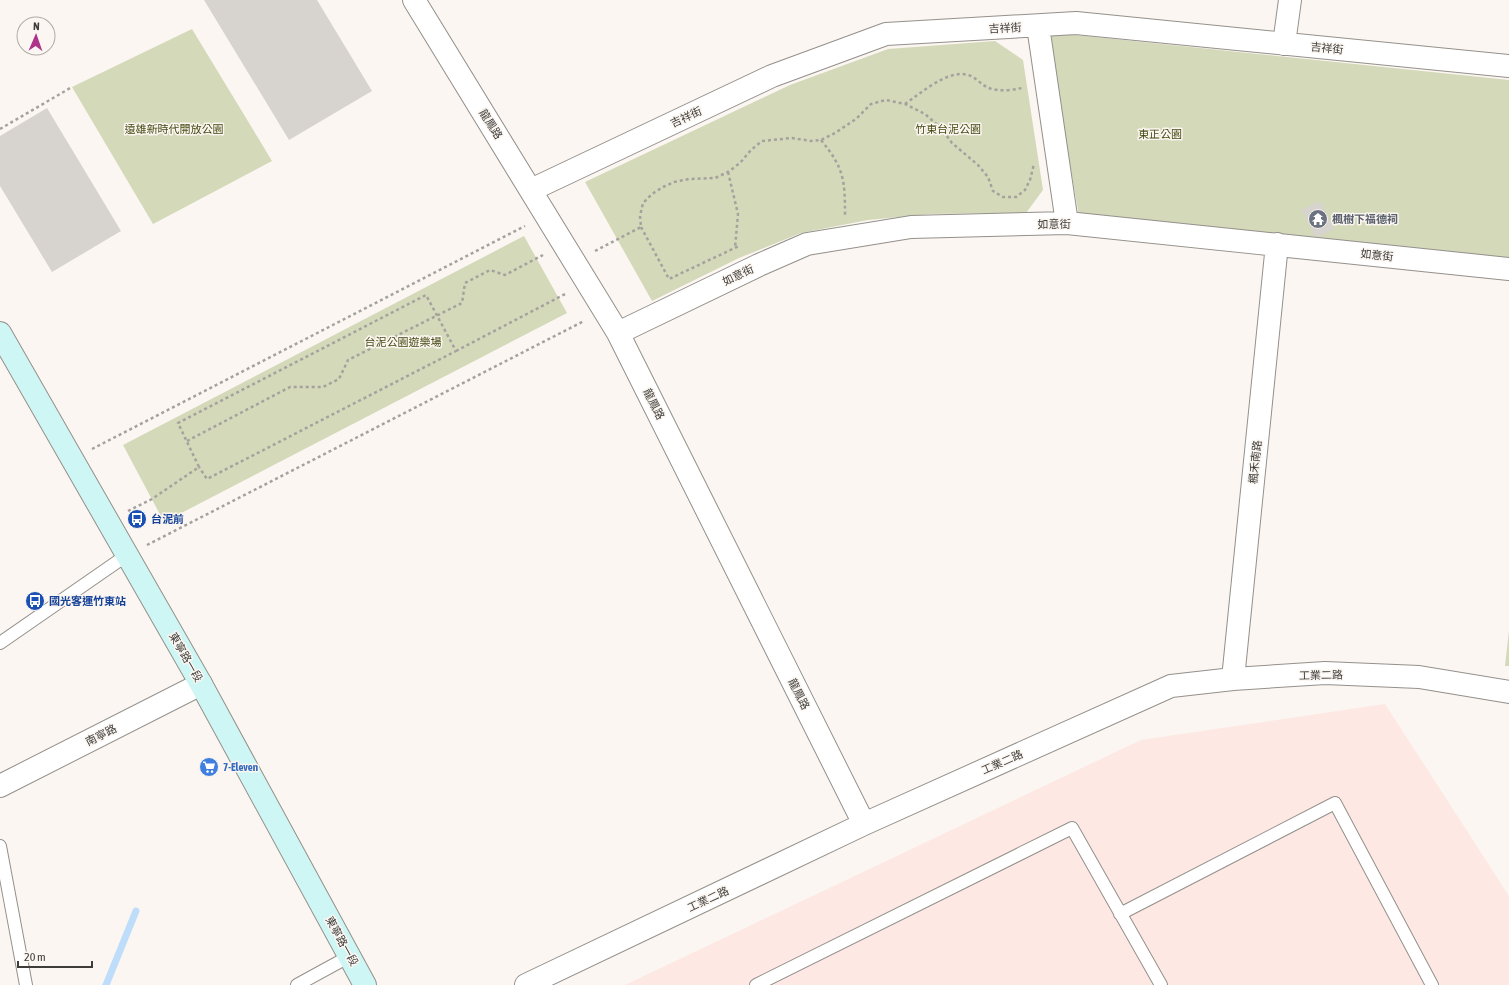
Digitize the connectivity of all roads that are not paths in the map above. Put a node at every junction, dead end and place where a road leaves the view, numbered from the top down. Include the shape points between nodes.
1 (414, 0) edge
2 (1290, 0) edge
3 (1038, 26) junction
4 (1284, 44) junction
5 (1509, 66) edge
6 (532, 190) junction
7 (1067, 223) junction
8 (1278, 244) junction
9 (1509, 269) edge
10 (0, 333) edge
11 (618, 333) junction
12 (127, 555) junction
13 (0, 643) edge
14 (1233, 679) junction
15 (202, 684) junction
16 (1509, 692) edge
17 (0, 786) edge
18 (864, 824) junction
19 (0, 846) edge
20 (1120, 914) junction
21 (350, 956) junction
22 (26, 985) edge
23 (297, 985) edge
24 (365, 985) edge
25 (526, 985) edge
26 (756, 985) edge
27 (1161, 985) edge
28 (1432, 985) edge

1 - 6 street, 龍鳳路
2 - 4 street
3 - 4 street, 吉祥街 via 1076,23
3 - 6 street, 吉祥街 via 886,34 772,76
3 - 7 street
4 - 5 street, 吉祥街
6 - 11 street, 龍鳳路
7 - 8 street, 如意街
7 - 11 street, 如意街 via 911,227 807,244
8 - 9 street, 如意街
8 - 14 street, 楓禾南路
10 - 12 main road, 東寧路一段
11 - 18 street, 龍鳳路
12 - 13 lane
12 - 15 main road, 東寧路一段
14 - 16 street, 工業二路 via 1325,673 1411,677
14 - 18 street, 工業二路 via 1171,686
15 - 17 street, 南寧路
15 - 21 main road, 東寧路一段
18 - 25 street, 工業二路
19 - 22 lane
20 - 26 lane via 1072,828
20 - 27 lane
20 - 28 lane via 1335,803
21 - 23 lane
21 - 24 main road, 東寧路一段

